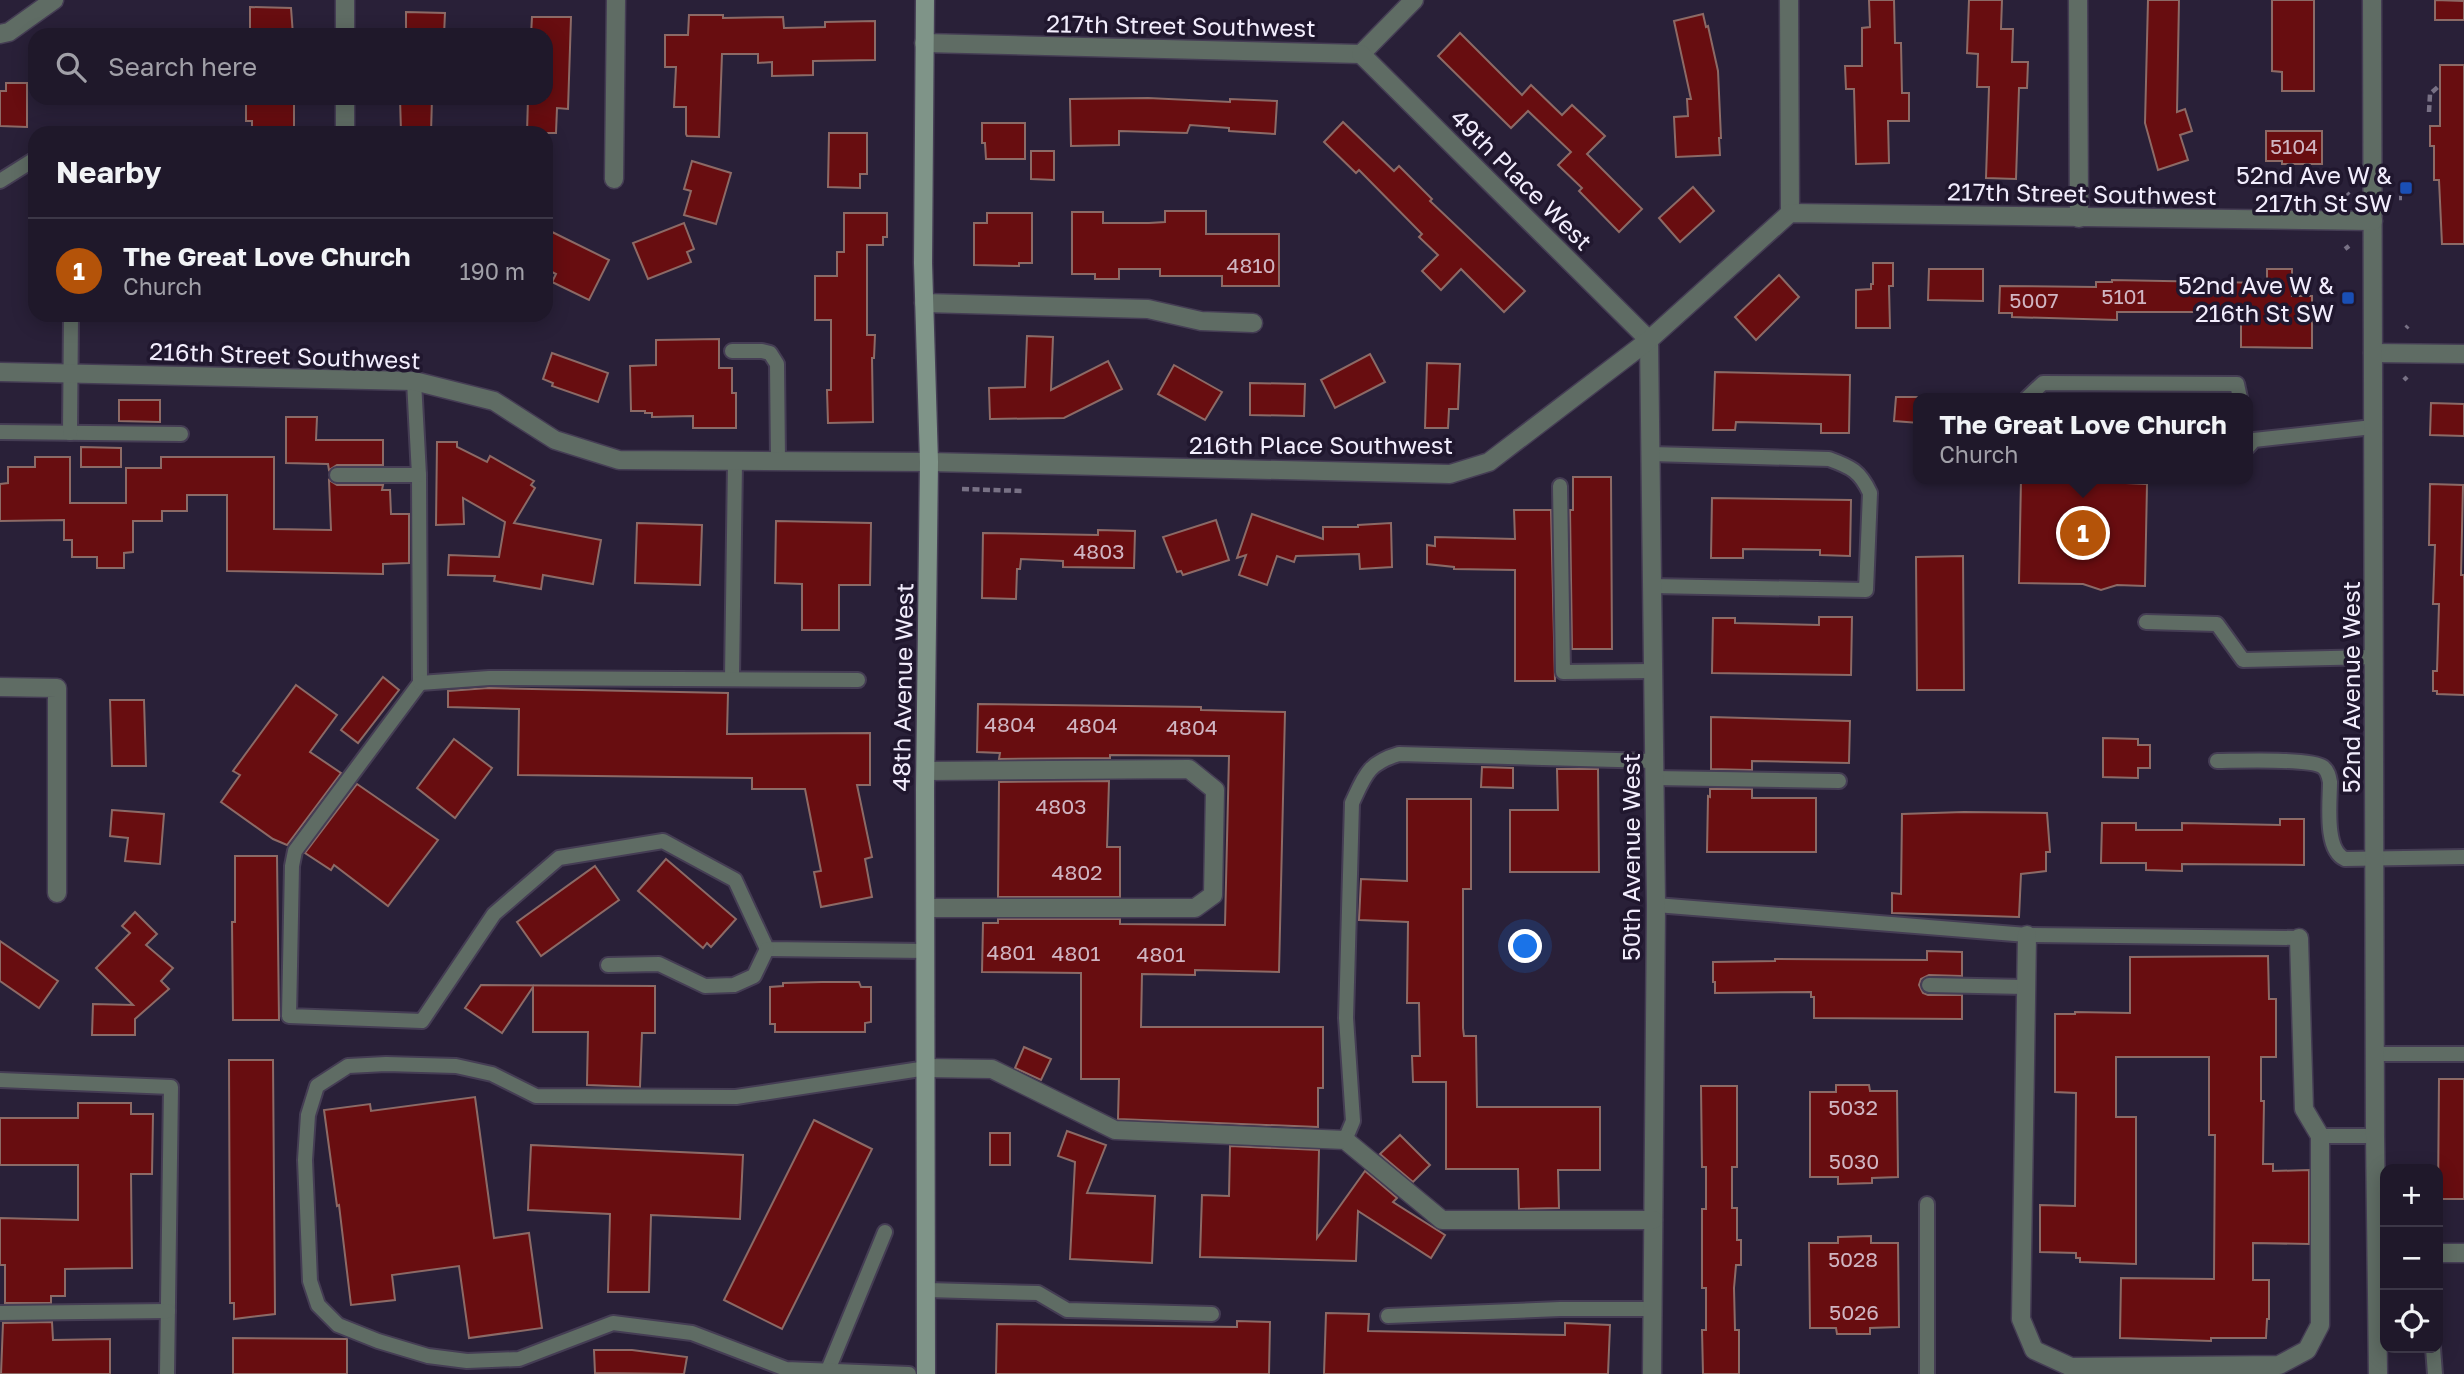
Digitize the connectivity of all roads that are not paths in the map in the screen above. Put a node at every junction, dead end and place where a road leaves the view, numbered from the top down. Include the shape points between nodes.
1 (345, 0) edge
2 (616, 0) edge
3 (925, 0) edge
4 (1415, 0) edge
5 (1789, 0) edge
6 (2078, 0) edge
7 (2372, 0) edge
8 (50, 2) edge
9 (345, 28) edge
10 (0, 34) edge
11 (924, 43) junction
12 (1361, 54) junction
13 (345, 105) edge
14 (345, 126) edge
15 (28, 163) edge
16 (614, 179) dead end
17 (0, 181) edge
18 (1790, 213) junction
19 (2079, 218) junction
20 (2373, 221) junction
21 (924, 303) junction
22 (71, 322) edge
23 (1253, 323) dead end
24 (1649, 340) junction
25 (732, 351) dead end
26 (2373, 353) junction
27 (2464, 354) edge
28 (0, 372) edge
29 (71, 372) junction
30 (414, 381) junction
31 (2032, 393) edge
32 (2239, 393) edge
33 (2373, 426) junction
34 (0, 432) edge
35 (70, 433) junction
36 (181, 434) dead end
37 (2253, 441) edge
38 (1650, 454) junction
39 (735, 462) junction
40 (778, 462) junction
41 (929, 462) junction
42 (337, 475) dead end
43 (419, 475) junction
44 (1560, 486) dead end
45 (1652, 586) junction
46 (2146, 622) dead end
47 (2375, 657) junction
48 (1653, 671) junction
49 (732, 679) junction
50 (858, 680) dead end
51 (421, 683) junction
52 (0, 687) edge
53 (2217, 761) dead end
54 (1654, 770) junction
55 (926, 771) junction
56 (1839, 781) dead end
57 (2464, 857) edge
58 (2375, 859) junction
59 (57, 893) dead end
60 (1656, 905) junction
61 (926, 908) junction
62 (2027, 935) junction
63 (2299, 938) joint
64 (767, 949) junction
65 (926, 951) junction
66 (608, 965) dead end
67 (1929, 985) dead end
68 (2026, 988) junction
69 (2375, 1054) junction
70 (2464, 1054) edge
71 (927, 1068) junction
72 (0, 1080) edge
73 (2320, 1136) junction
74 (2375, 1136) junction
75 (1345, 1140) junction
76 (1927, 1204) dead end
77 (1653, 1220) junction
78 (2380, 1227) edge
79 (885, 1232) dead end
80 (2443, 1253) edge
81 (2464, 1253) edge
82 (926, 1290) junction
83 (2381, 1290) edge
84 (1652, 1309) junction
85 (168, 1311) junction
86 (0, 1313) edge
87 (1212, 1314) dead end
88 (1388, 1316) dead end
89 (2433, 1353) edge
90 (828, 1370) junction
91 (167, 1374) edge
92 (909, 1374) edge
93 (926, 1374) edge
94 (1652, 1374) edge
95 (1927, 1374) edge
96 (2378, 1374) edge
97 (2435, 1374) edge

1 - 9 street
2 - 16 street
3 - 11 main road, 48th Avenue West
4 - 12 street
5 - 18 street
6 - 19 street
7 - 20 street, 52nd Avenue West
8 - 10 street
11 - 12 street, 217th Street Southwest
11 - 21 main road, 48th Avenue West
12 - 24 street, 49th Place West
13 - 14 street
15 - 17 lane
18 - 19 street, 217th Street Southwest
18 - 24 street, 216th Place Southwest
19 - 20 street, 217th Street Southwest
20 - 26 street, 52nd Avenue West
21 - 23 street via 1149,309 1201,321
21 - 41 main road, 48th Avenue West
22 - 29 lane
24 - 38 street, 50th Avenue West
24 - 41 street, 216th Place Southwest via 1489,462 1450,474
25 - 40 lane via 770,353 777,364
26 - 27 street
26 - 33 street, 52nd Avenue West
28 - 29 street, 216th Street Southwest
29 - 30 street, 216th Street Southwest
29 - 35 lane
30 - 39 street, 216th Street Southwest via 494,401 555,440 619,460
30 - 43 lane
31 - 32 lane via 2043,383 2237,384
33 - 37 lane
33 - 47 street, 52nd Avenue West
34 - 35 lane
35 - 36 lane
38 - 45 street, 50th Avenue West
38 - 45 lane via 1829,459 1851,467 1870,493 1866,590
39 - 40 street, 216th Street Southwest
39 - 49 lane
40 - 41 street, 216th Street Southwest
41 - 55 main road, 48th Avenue West
42 - 43 lane
43 - 51 lane
44 - 48 lane via 1563,672
45 - 48 street, 50th Avenue West
46 - 47 lane via 2217,624 2243,660
47 - 58 street, 52nd Avenue West
48 - 54 street, 50th Avenue West
49 - 50 lane
49 - 51 lane via 489,678
51 - 64 lane via 295,851 289,1016 422,1021 494,914 559,858 663,841 735,880
52 - 59 street via 57,688
53 - 58 lane via 2307,762 2323,767 2329,776 2335,852 2344,859
54 - 56 lane
54 - 60 street, 50th Avenue West
54 - 75 lane via 1399,754 1379,760 1365,776 1352,803 1346,1018 1353,1121
55 - 61 main road, 48th Avenue West
55 - 61 street via 1189,769 1215,790 1213,895 1195,908
57 - 58 lane
58 - 69 street, 52nd Avenue West
60 - 62 lane
60 - 77 street, 50th Avenue West
61 - 65 main road, 48th Avenue West
62 - 63 lane
62 - 68 street
63 - 73 street via 2304,1108
64 - 65 lane
64 - 66 lane via 754,975 734,985 705,986 659,964
65 - 71 main road, 48th Avenue West
67 - 68 lane
68 - 73 street via 2021,1319 2034,1350 2071,1367 2279,1365 2307,1350 2320,1325
69 - 70 lane
69 - 74 street, 52nd Avenue West
71 - 75 street via 992,1069 1115,1130
71 - 82 main road, 48th Avenue West
71 - 90 lane via 736,1097 536,1096 480,1071 386,1064 348,1066 317,1086 308,1115 305,1160 310,1281 318,1306 338,1325 428,1356 467,1361 519,1359 613,1323 692,1333 786,1368
72 - 85 lane via 172,1087
73 - 74 lane
74 - 78 street, 52nd Avenue West
75 - 77 street via 1442,1220
76 - 95 lane
77 - 84 street, 50th Avenue West
79 - 90 lane
80 - 81 street
82 - 87 lane via 1038,1293 1067,1310
82 - 93 main road, 48th Avenue West
83 - 96 street, 52nd Avenue West
84 - 88 lane
84 - 94 street, 50th Avenue West
85 - 86 lane
85 - 91 lane
89 - 97 lane
90 - 92 lane

